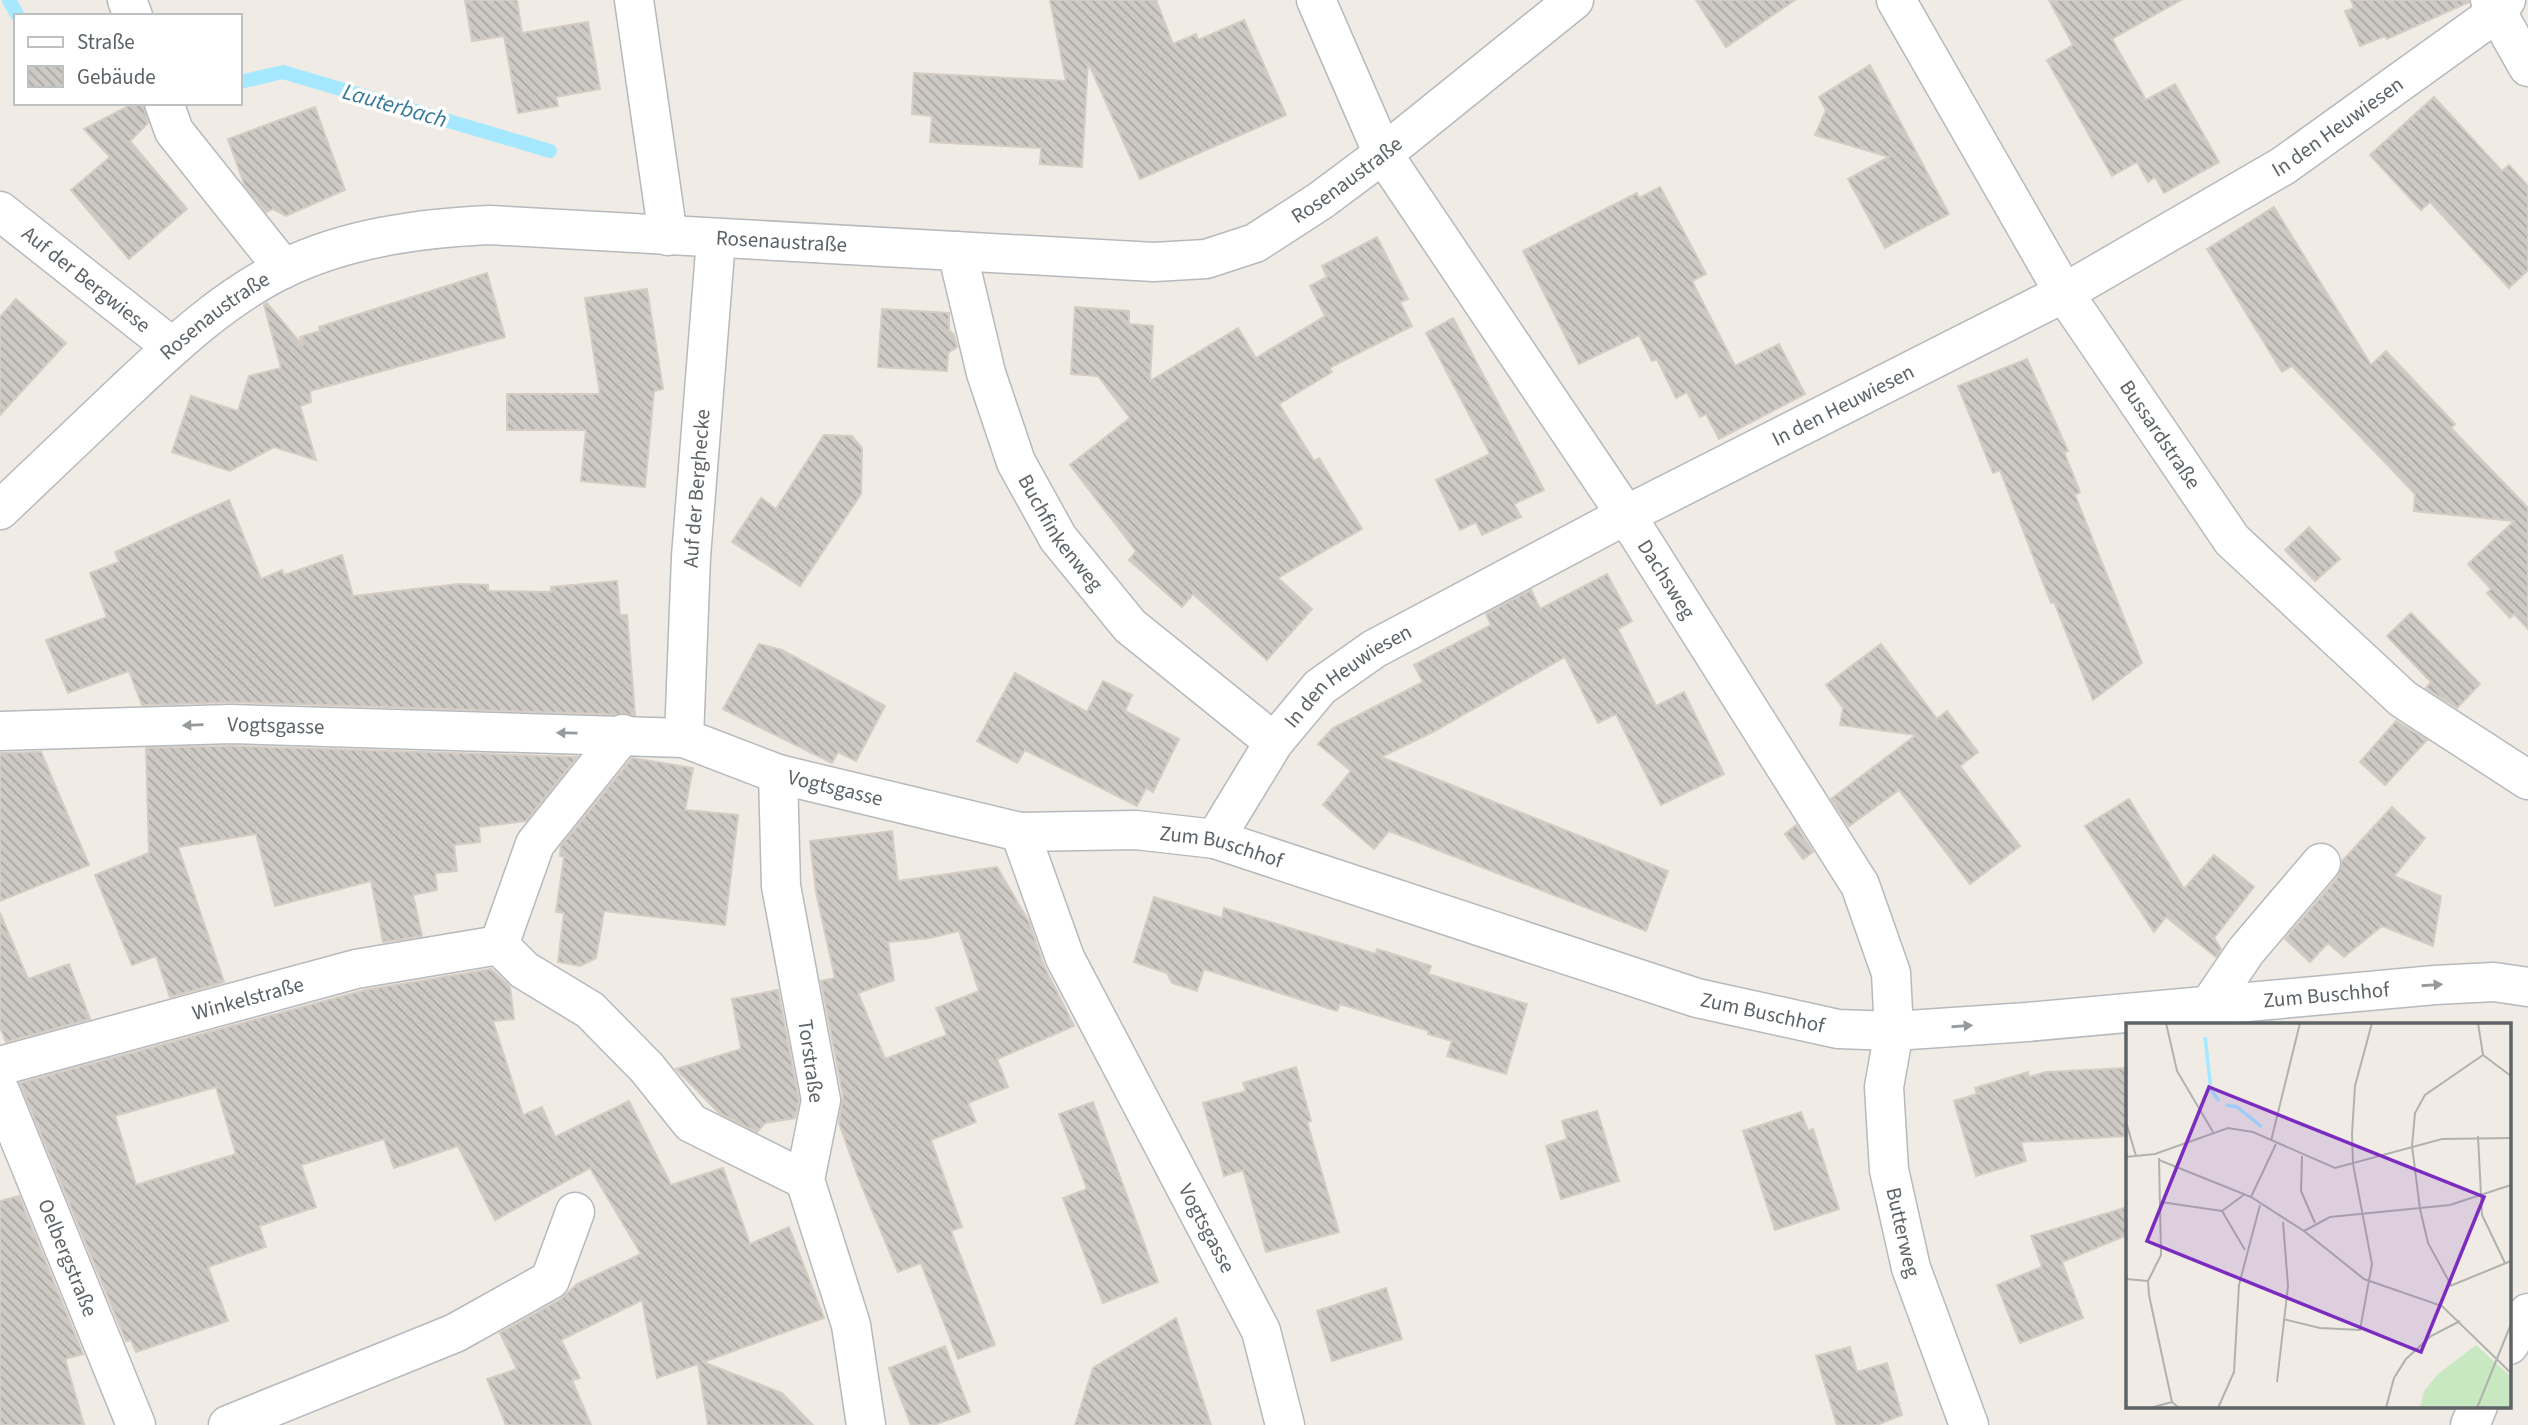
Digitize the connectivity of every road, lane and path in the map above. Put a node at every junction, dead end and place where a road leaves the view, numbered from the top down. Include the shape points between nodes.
1 (634, 0) edge
2 (1316, 0) edge
3 (1574, 0) edge
4 (1896, 0) edge
5 (2498, 4) edge
6 (2528, 67) edge
7 (165, 105) edge
8 (1383, 154) junction
9 (0, 211) edge
10 (668, 236) junction
11 (716, 239) junction
12 (957, 251) junction
13 (284, 269) junction
14 (2064, 293) junction
15 (172, 347) junction
16 (0, 510) edge
17 (1626, 515) junction
18 (0, 731) edge
19 (623, 734) junction
20 (684, 738) junction
21 (1274, 741) junction
22 (778, 774) junction
23 (2528, 780) edge
24 (1020, 832) junction
25 (1215, 839) junction
26 (2321, 863) dead end
27 (499, 945) junction
28 (2528, 987) edge
29 (2208, 1007) junction
30 (1894, 1031) junction
31 (0, 1066) edge
32 (0, 1091) edge
33 (805, 1180) junction
34 (575, 1212) dead end
35 (2528, 1313) edge
36 (2510, 1343) edge
37 (2476, 1408) edge
38 (136, 1425) edge
39 (228, 1425) edge
40 (866, 1425) edge
41 (1285, 1425) edge
42 (1969, 1425) edge
43 (2470, 1425) edge

1 - 10 street
2 - 8 street, Dachsweg
3 - 8 street, Rosenaustraße
4 - 14 street, Bussardstraße
5 - 6 street
5 - 14 street, In den Heuwiesen via 2283,166
7 - 13 street via 174,131
8 - 12 street, Rosenaustraße via 1255,243 1206,259 1154,262
8 - 17 street, Dachsweg
9 - 15 street, Auf der Bergwiese
10 - 11 street, Rosenaustraße
10 - 13 street, Rosenaustraße via 490,225 432,228 349,245
11 - 12 street, Rosenaustraße
11 - 20 street, Auf der Berghecke via 691,556
12 - 21 street, Buchfinkenweg via 986,373 1016,462 1058,538 1130,626
13 - 15 street, Rosenaustraße via 228,300
14 - 17 street, In den Heuwiesen
14 - 23 street, Bussardstraße via 2232,540 2403,699
15 - 16 street, Rosenaustraße
17 - 21 street, In den Heuwiesen via 1374,649 1320,687
17 - 30 street, Dachsweg via 1860,885 1891,973
19 -> 18 street, Vogtsgasse via 231,724
19 - 20 street, Vogtsgasse
19 - 27 street via 535,844
20 - 22 street, Vogtsgasse
21 - 25 street, In den Heuwiesen
22 - 24 street, Vogtsgasse
22 - 33 street, Torstraße via 781,886 821,1100
24 - 25 street, Zum Buschhof via 1136,830
24 - 41 street, Vogtsgasse via 1065,958 1261,1331
25 - 30 street, Zum Buschhof via 1697,998 1838,1030
26 - 29 street via 2246,951
27 - 31 street, Winkelstraße via 356,969
27 - 33 street via 524,971 590,1010 647,1068 691,1124
29 -> 28 street, Zum Buschhof via 2435,985 2494,982
30 -> 29 street, Zum Buschhof
30 - 42 street, Butterweg via 1884,1087 1889,1170 1911,1268
32 - 38 street, Oelbergstraße
33 - 40 street, Torstraße via 851,1325
34 - 39 street via 550,1280 455,1333
35 - 36 street
37 - 43 street

